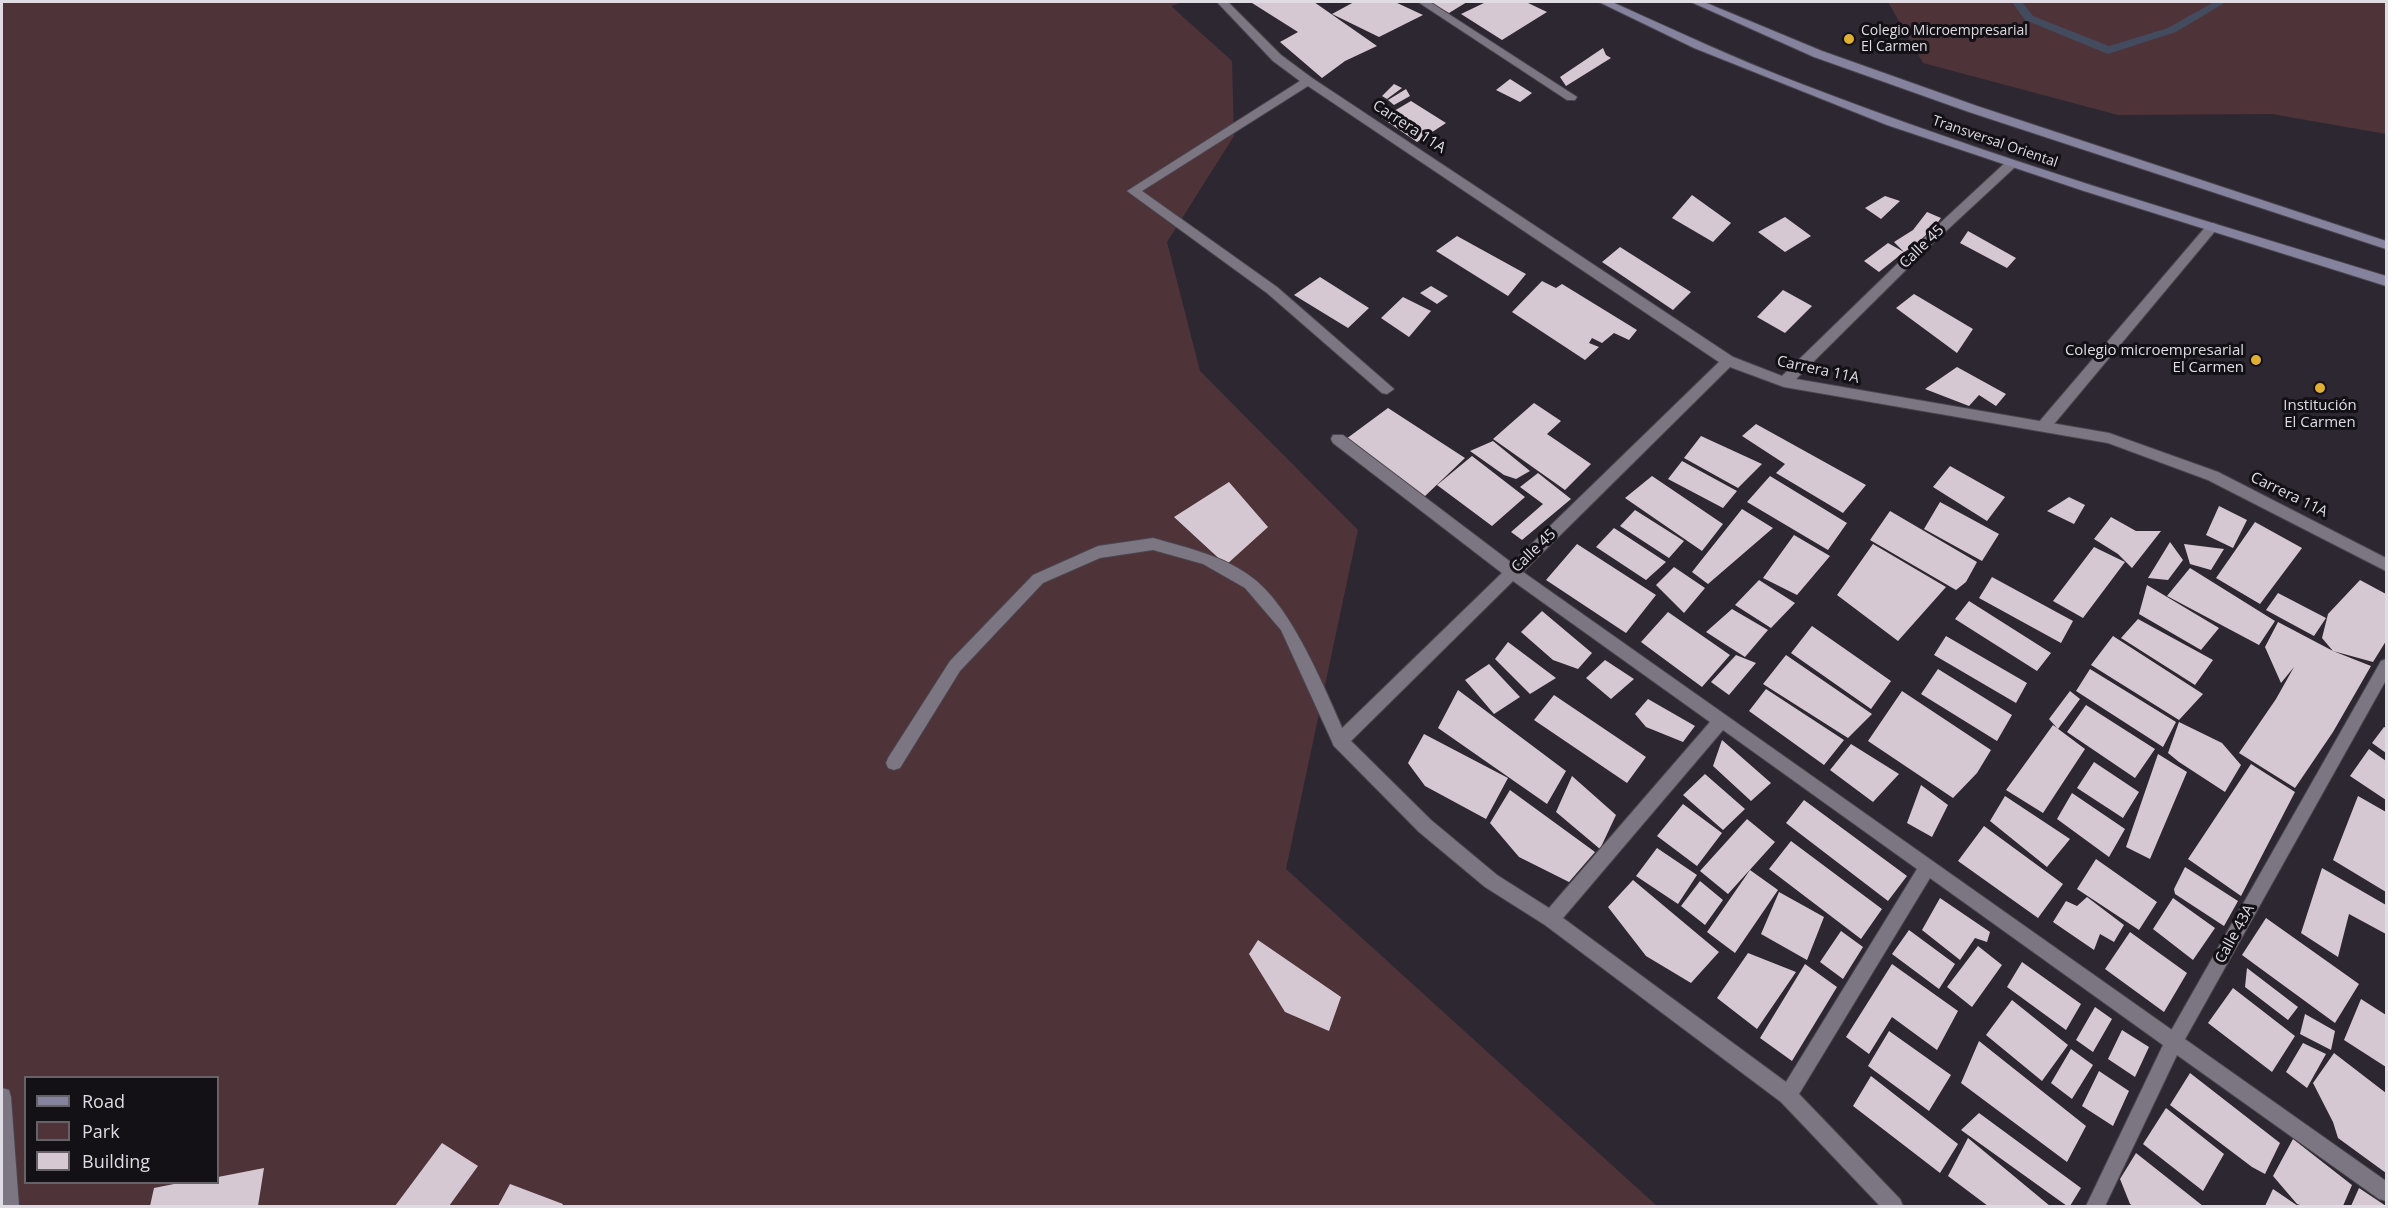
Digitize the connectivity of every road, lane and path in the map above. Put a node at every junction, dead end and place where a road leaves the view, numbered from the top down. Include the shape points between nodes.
1 (1222, 2) edge
2 (1423, 2) edge
3 (1604, 2) edge
4 (1696, 2) edge
5 (1308, 81) junction
6 (1571, 97) dead end
7 (2010, 165) junction
8 (2212, 226) junction
9 (2386, 245) edge
10 (2386, 281) edge
11 (1728, 361) junction
12 (1784, 382) junction
13 (1387, 389) dead end
14 (2044, 426) junction
15 (1338, 439) dead end
16 (2386, 565) edge
17 (1512, 572) junction
18 (2386, 666) edge
19 (1721, 721) junction
20 (1340, 741) junction
21 (894, 763) dead end
22 (1927, 867) junction
23 (1551, 919) junction
24 (2174, 1042) junction
25 (1788, 1095) junction
26 (2, 1097) edge
27 (2386, 1192) edge
28 (10, 1206) edge
29 (1893, 1206) edge
30 (2095, 1206) edge

1 - 5 street, Carrera 11A via 1277,58
2 - 6 street
3 - 7 main road, Transversal Oriental via 1819,96
4 - 9 main road, Transversal Oriental via 1818,54 1973,109
5 - 11 street, Carrera 11A
5 - 13 street via 1133,191 1272,290
7 - 8 main road, Transversal Oriental
7 - 12 street, Calle 45
8 - 10 main road, Transversal Oriental
8 - 14 street
11 - 12 street, Carrera 11A
11 - 17 street, Calle 45
12 - 14 street, Carrera 11A
14 - 16 street, Carrera 11A via 2109,438 2213,476
15 - 17 street
17 - 19 street
17 - 20 street, Calle 45
18 - 24 street, Calle 43A
19 - 22 street
19 - 23 street
20 - 21 street via 1286,626 1250,584 1207,559 1153,544 1098,552 1038,579 955,666
20 - 23 street via 1425,826 1491,882
22 - 24 street
22 - 25 street
23 - 25 street
24 - 27 street
24 - 30 street, Calle 43A
25 - 29 street
26 - 28 street

